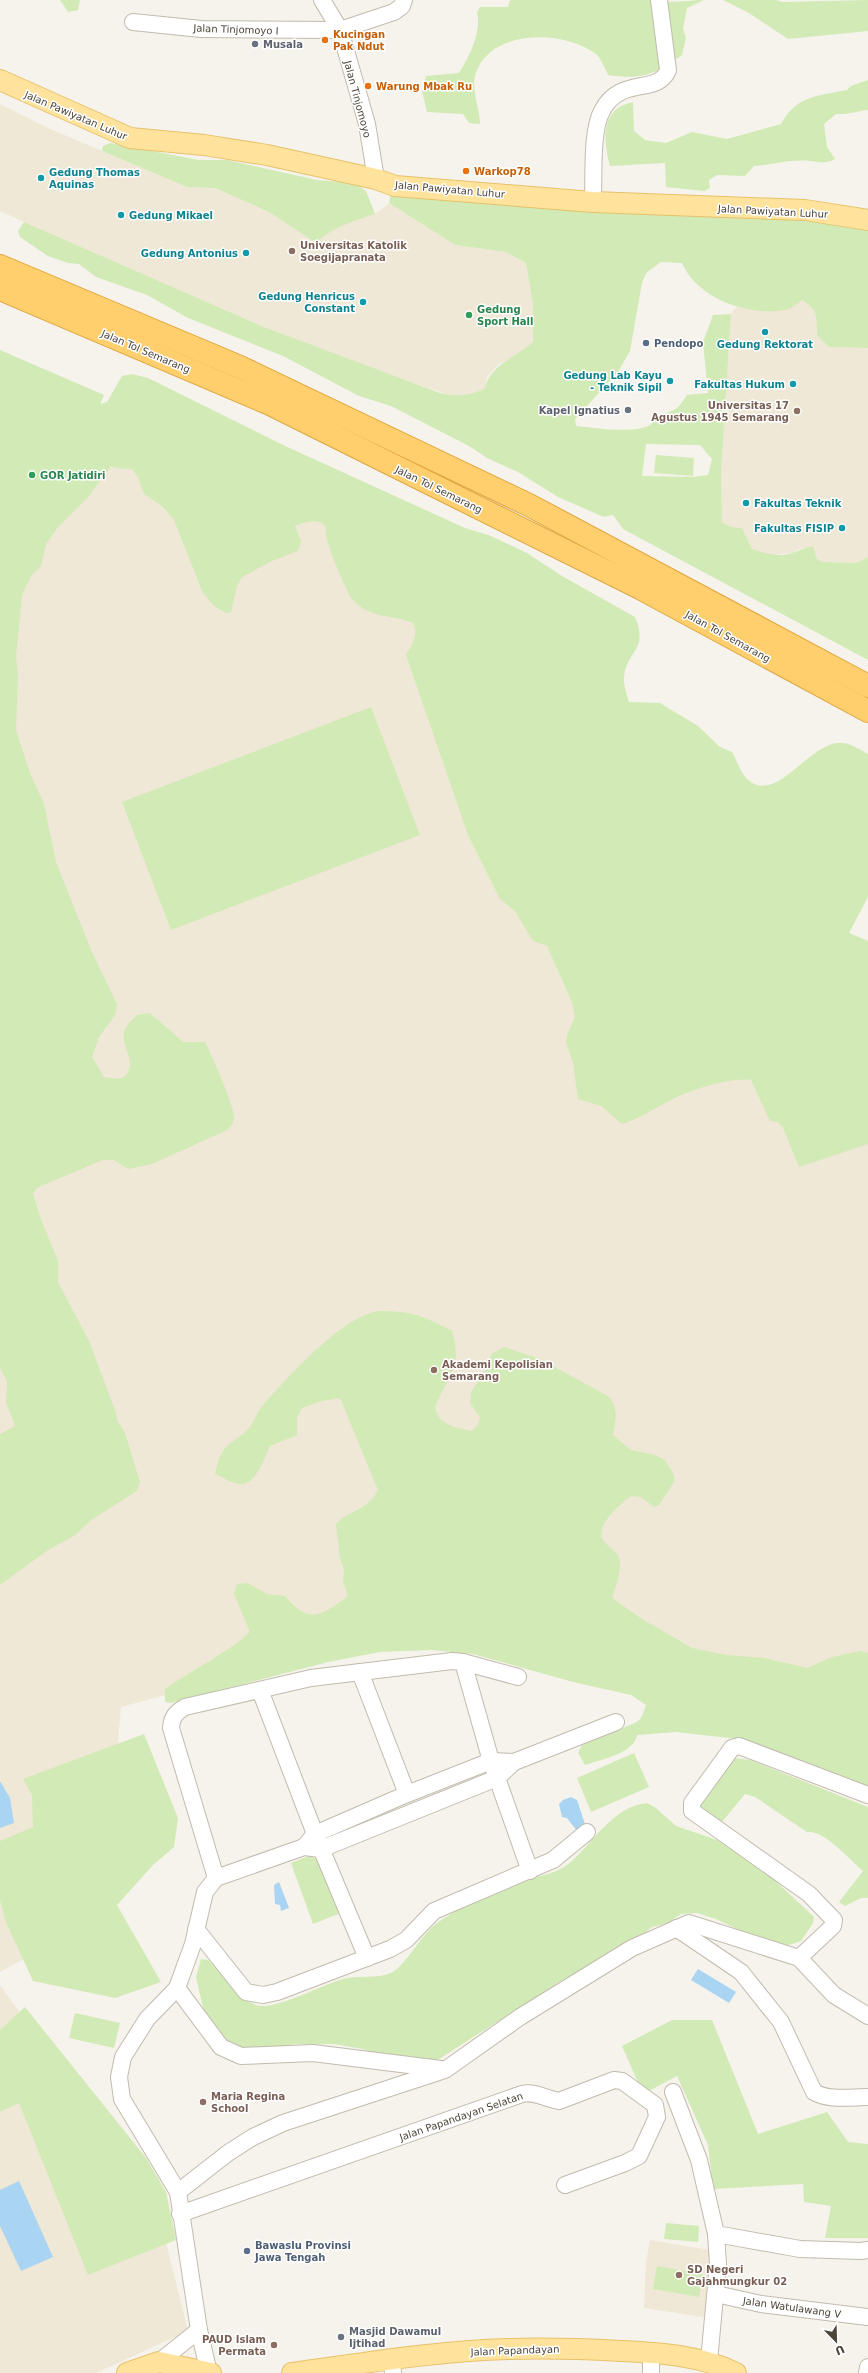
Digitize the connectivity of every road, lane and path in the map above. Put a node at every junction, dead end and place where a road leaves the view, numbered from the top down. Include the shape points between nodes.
1 (322, 0) edge
2 (404, 0) edge
3 (659, 0) edge
4 (133, 22) dead end
5 (340, 30) junction
6 (0, 80) edge
7 (376, 179) junction
8 (593, 202) junction
9 (868, 220) edge
10 (0, 266) edge
11 (0, 289) edge
12 (868, 686) edge
13 (868, 711) edge
14 (463, 1662) junction
15 (360, 1672) junction
16 (518, 1677) dead end
17 (260, 1690) junction
18 (616, 1722) dead end
19 (491, 1761) junction
20 (514, 1762) junction
21 (497, 1778) junction
22 (407, 1794) junction
23 (868, 1795) edge
24 (414, 1812) junction
25 (587, 1832) dead end
26 (315, 1834) junction
27 (304, 1847) junction
28 (321, 1850) junction
29 (530, 1871) junction
30 (216, 1878) junction
31 (676, 1928) junction
32 (196, 1929) junction
33 (367, 1958) junction
34 (799, 1958) junction
35 (177, 1988) junction
36 (868, 2016) edge
37 (445, 2070) junction
38 (672, 2092) dead end
39 (868, 2097) edge
40 (565, 2185) dead end
41 (178, 2192) junction
42 (180, 2214) junction
43 (716, 2234) junction
44 (868, 2250) edge
45 (716, 2294) junction
46 (868, 2317) edge
47 (198, 2330) junction
48 (652, 2353) junction
49 (709, 2361) junction
50 (159, 2362) junction
51 (392, 2367) edge
52 (868, 2367) edge
53 (127, 2373) edge
54 (210, 2373) edge
55 (292, 2373) edge
56 (651, 2373) edge
57 (736, 2373) edge
58 (867, 2373) edge

1 - 5 street, Jalan Tinjomoyo
2 - 5 street, Jalan Tinjomoyo I via 402,6 394,12
3 - 8 street via 668,70 665,78 658,83 622,89 602,110 597,123
4 - 5 street, Jalan Tinjomoyo I via 201,29
5 - 7 street, Jalan Tinjomoyo via 367,124
6 - 7 main road, Jalan Pawiyatan Luhur via 130,138 251,152
7 - 8 main road, Jalan Pawiyatan Luhur via 395,186
8 - 9 main road, Jalan Pawiyatan Luhur via 805,210
10 - 12 highway via 240,367 529,505
11 - 13 highway, Jalan Tol Semarang via 270,404 640,588
14 - 15 street via 452,1661
14 - 16 street
14 - 19 street
15 - 17 street via 311,1678
15 - 22 street
17 - 26 street
17 - 30 street via 185,1707 172,1718 171,1728
18 - 20 street
19 - 20 street
19 - 21 street
19 - 22 street
20 - 21 street
21 - 24 street
21 - 29 street
22 - 24 street via 418,1798 419,1806
22 - 26 street
23 - 34 street via 739,1746 732,1748 692,1802 692,1811 808,1894 831,1915 834,1920 833,1926
24 - 28 street
25 - 29 street via 553,1860
26 - 27 street
26 - 28 street
27 - 28 street
27 - 30 street
28 - 33 street
29 - 33 street via 434,1911 406,1940
30 - 32 street via 205,1892
31 - 34 street via 689,1923
31 - 37 street via 625,1952 520,2017
31 - 39 street via 740,1972 781,2022 814,2092 830,2097
32 - 33 street via 246,1992 263,1995 278,1992
32 - 35 street
34 - 36 street via 834,1995
35 - 37 street via 221,2047 241,2056 313,2053
35 - 41 street via 143,2026 123,2057 119,2077 122,2099
37 - 41 street via 284,2123 253,2137
38 - 43 street via 699,2160
40 - 42 street, Jalan Papandayan Selatan via 639,2156 657,2117 655,2104 622,2081 614,2080 559,2101 530,2092
41 - 42 street
42 - 47 street
43 - 44 street via 800,2249 861,2252
43 - 45 street
45 - 46 street, Jalan Watulawang V via 761,2304
45 - 49 street
47 - 50 street
47 - 54 street
48 - 49 main road, Jalan Papandayan
48 - 51 main road, Jalan Papandayan via 576,2348 508,2349 442,2354
48 - 56 street
49 - 57 main road, Jalan Papandayan
50 - 53 main road
50 - 54 main road
51 - 55 main road, Jalan Papandayan
52 - 58 street

